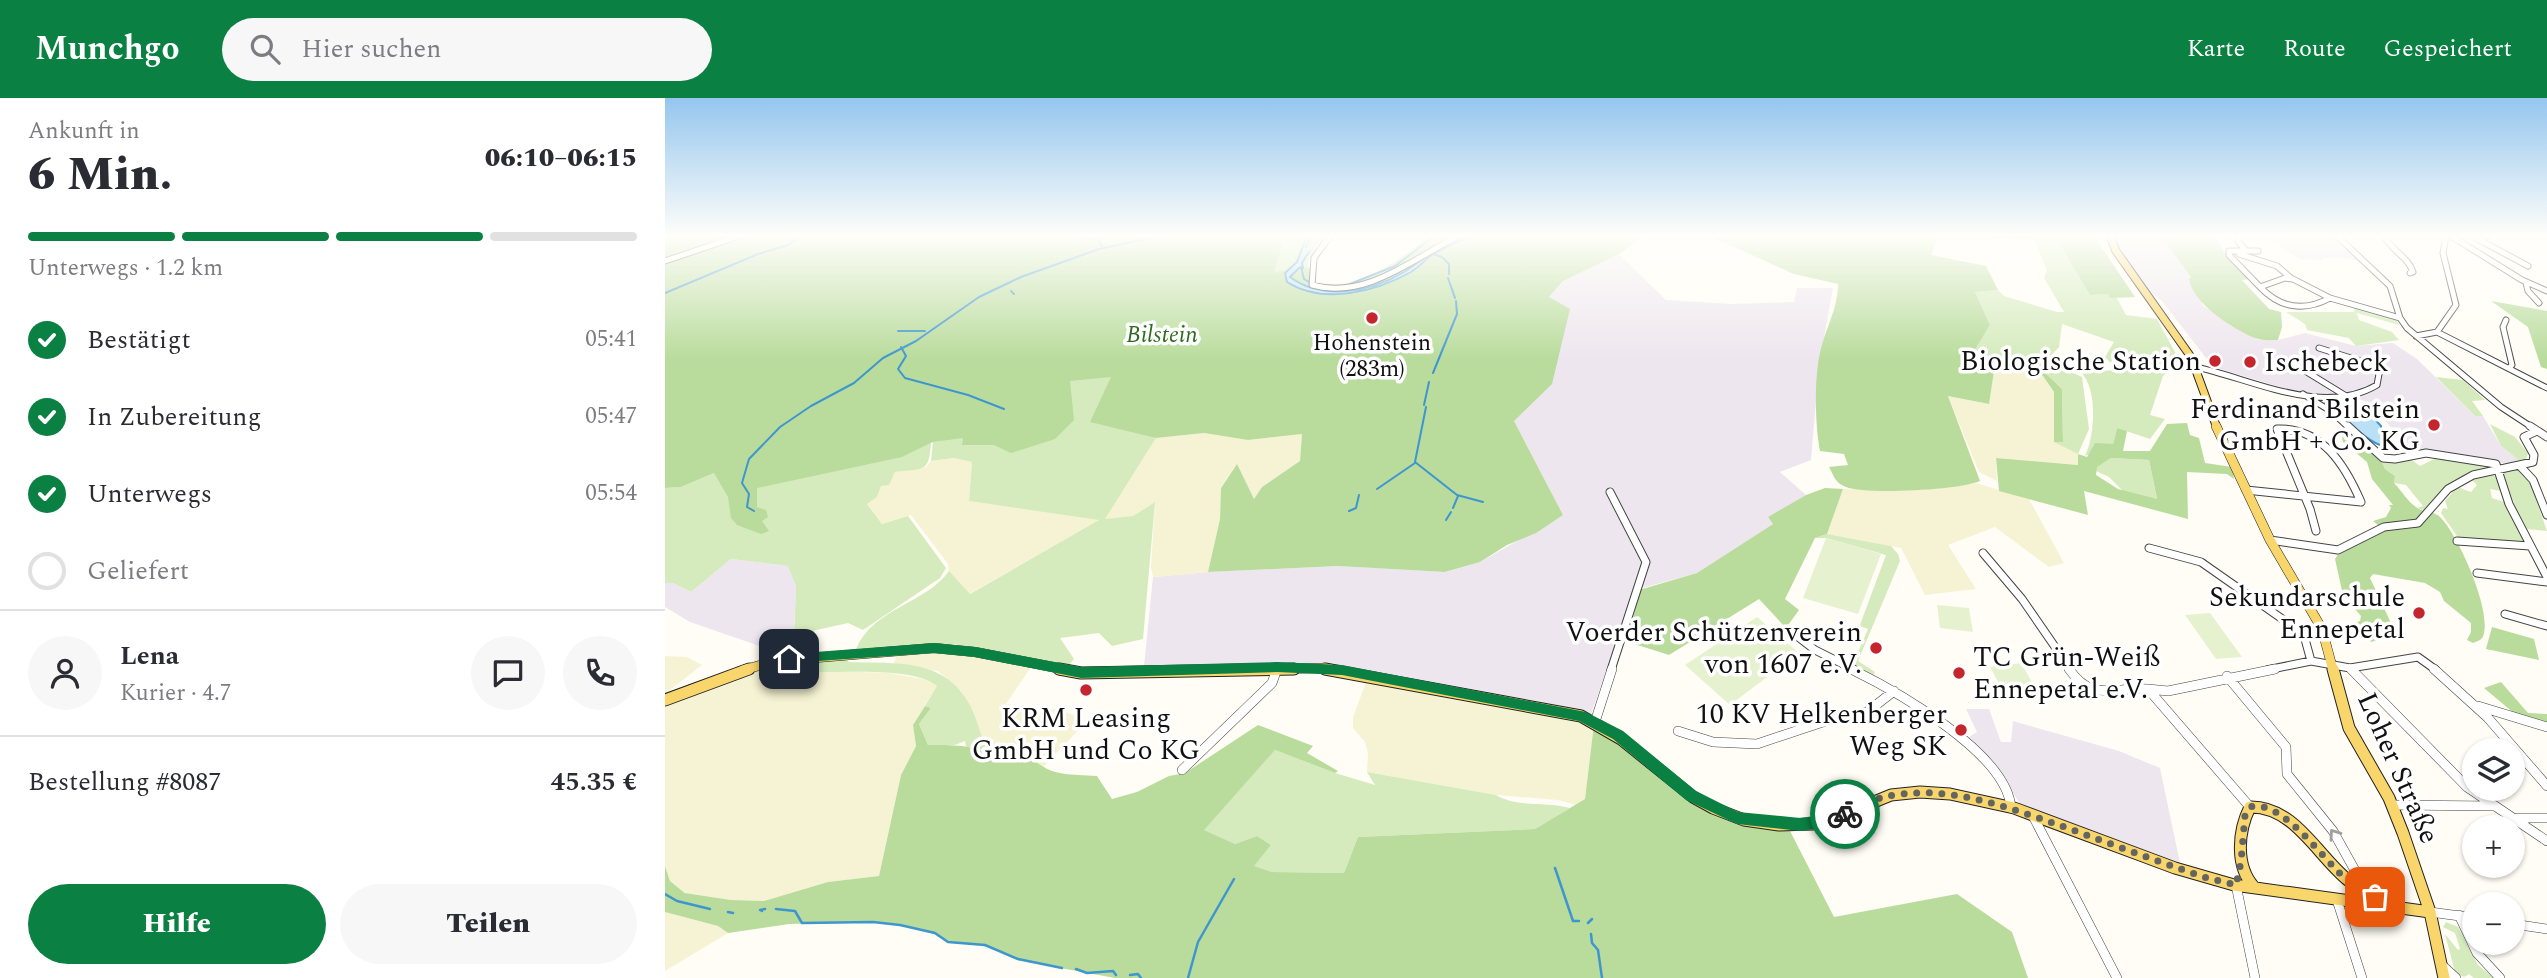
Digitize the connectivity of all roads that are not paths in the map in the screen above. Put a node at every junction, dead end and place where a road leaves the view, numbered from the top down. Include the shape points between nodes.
1 (1312, 277) edge
2 (1383, 277) edge
3 (2135, 277) edge
4 (2251, 277) edge
5 (2290, 277) edge
6 (2381, 277) edge
7 (2448, 277) edge
8 (2517, 277) edge
9 (2293, 279) junction
10 (2526, 283) junction
11 (2260, 286) junction
12 (2547, 291) edge
13 (2330, 298) junction
14 (2539, 303) dead end
15 (2400, 318) junction
16 (2506, 320) dead end
17 (2437, 332) junction
18 (2415, 335) junction
19 (2319, 348) dead end
20 (2289, 361) dead end
21 (2196, 367) junction
22 (2509, 368) junction
23 (2547, 388) edge
24 (2303, 394) junction
25 (2347, 397) junction
26 (2537, 431) junction
27 (2547, 437) edge
28 (2520, 466) junction
29 (2497, 468) junction
30 (2246, 490) junction
31 (1610, 492) dead end
32 (2304, 494) junction
33 (2547, 515) edge
34 (2316, 531) dead end
35 (2270, 540) junction
36 (2457, 541) dead end
37 (2530, 546) junction
38 (2148, 548) dead end
39 (1983, 553) dead end
40 (2477, 573) dead end
41 (2547, 579) edge
42 (2505, 614) dead end
43 (2547, 626) edge
44 (1793, 633) dead end
45 (2311, 661) junction
46 (2332, 664) junction
47 (1277, 667) junction
48 (2350, 668) junction
49 (2227, 676) junction
50 (2148, 689) junction
51 (1894, 691) junction
52 (665, 700) edge
53 (2475, 705) junction
54 (1595, 722) junction
55 (2547, 727) edge
56 (1678, 731) dead end
57 (1182, 770) dead end
58 (2547, 786) edge
59 (2392, 805) junction
60 (2494, 806) junction
61 (2250, 807) junction
62 (2011, 809) junction
63 (2511, 815) edge
64 (2033, 816) junction
65 (2525, 818) edge
66 (2547, 818) edge
67 (2525, 824) edge
68 (2547, 841) edge
69 (2241, 862) junction
70 (2236, 885) junction
71 (2255, 888) junction
72 (2366, 898) junction
73 (2337, 900) junction
74 (2430, 912) junction
75 (2459, 915) junction
76 (2462, 916) edge
77 (2525, 926) edge
78 (2547, 929) edge
79 (2443, 972) edge
80 (2117, 978) edge
81 (2255, 978) edge
82 (2362, 978) edge
83 (2456, 978) edge
84 (2500, 978) edge

1 - 2 street via 1312,285 1319,288 1347,288
3 - 21 main road, Loher Straße
4 - 11 street
5 - 9 street
6 - 15 street via 2390,286
7 - 17 street via 2456,303
8 - 10 street
9 - 11 street
9 - 13 street
10 - 12 street
10 - 14 street
11 - 13 street via 2283,305 2317,304
13 - 15 street
15 - 18 street
16 - 22 street
17 - 18 street
17 - 22 street
18 - 26 street
19 - 25 street via 2372,363 2379,377 2377,385
20 - 25 street
21 - 24 street
21 - 30 main road, Loher Straße via 2208,406
22 - 23 street
24 - 25 street
24 - 29 street via 2332,412 2383,458 2445,454 2490,462
26 - 27 street
26 - 28 street via 2524,438 2535,460
28 - 29 street
28 - 33 street via 2532,480
29 - 35 street via 2448,489 2418,523 2384,527 2342,549
29 - 37 street
30 - 32 street
30 - 35 main road, Loher Straße
31 - 54 street via 1646,562
32 - 32 street via 2276,431 2290,428 2317,438 2340,463 2361,502
32 - 34 street
35 - 46 main road, Loher Straße via 2322,629
36 - 37 street
37 - 41 street
38 - 45 street via 2201,562 2298,629
39 - 50 street via 2022,599 2080,684 2094,691
40 - 41 street
42 - 43 street
44 - 51 street
45 - 46 street
45 - 49 street
46 - 48 street
46 - 59 main road, Loher Straße via 2349,728
47 - 52 main road via 1081,673 960,650 905,649 763,664
47 - 54 main road via 1342,670 1562,711
47 - 57 street via 1272,683
48 - 53 street via 2422,658
48 - 60 street via 2467,787
49 - 50 street via 2168,691
72 -> 49 street via 2333,831 2287,774 2286,747
50 - 61 street
51 - 56 street via 1867,712 1757,744 1713,743
51 - 62 street via 1972,746 2011,797
53 - 55 street
53 - 58 street
54 - 62 main road via 1624,739 1691,796 1745,820 1822,822 1879,798 1904,793 1940,793
59 - 60 street
59 - 74 main road, Loher Straße
60 - 63 street
61 - 69 main road via 2245,815
61 - 72 main road via 2266,806 2282,815
62 - 64 main road
64 - 70 main road
64 - 80 street
65 - 66 street
67 - 68 street
69 - 70 main road
69 - 71 main road via 2245,879
70 - 71 main road
70 - 81 street
71 - 73 main road
72 - 73 main road
72 - 74 main road
73 - 82 street
74 - 75 street
74 - 79 main road, Loher Straße
75 - 76 street
75 - 84 street via 2477,953
77 - 78 street
79 - 83 street

